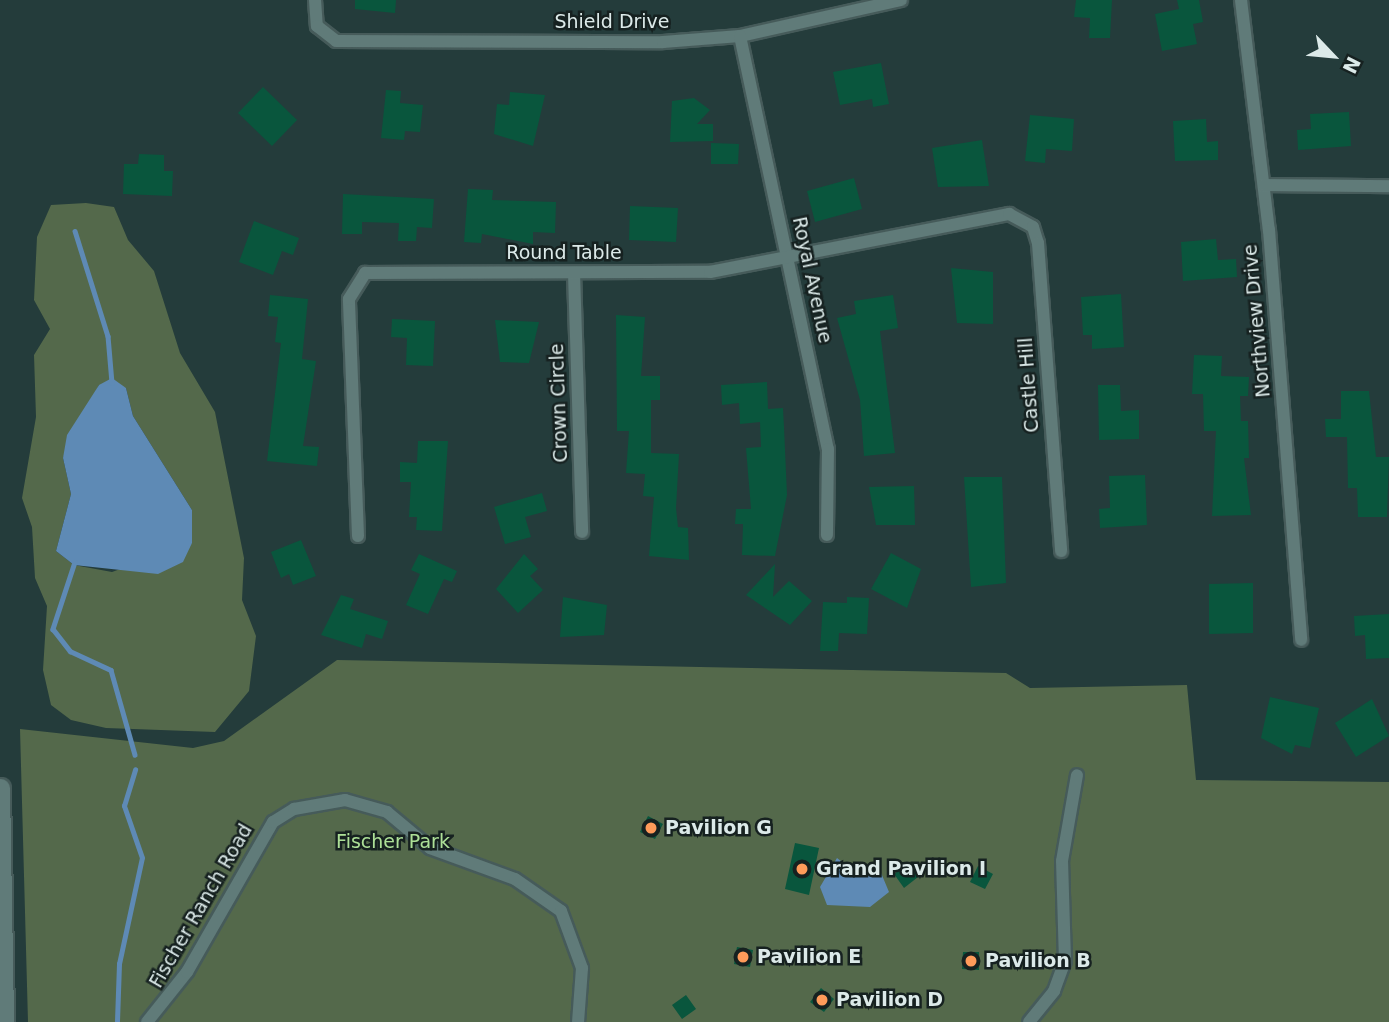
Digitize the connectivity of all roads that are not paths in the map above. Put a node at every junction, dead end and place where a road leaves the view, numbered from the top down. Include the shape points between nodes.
1 (315, 0) edge
2 (901, 0) edge
3 (1241, 0) edge
4 (740, 36) junction
5 (1264, 185) junction
6 (1389, 186) edge
7 (1026, 220) joint
8 (788, 259) junction
9 (574, 273) junction
10 (582, 532) dead end
11 (827, 535) dead end
12 (358, 536) dead end
13 (1061, 551) dead end
14 (1301, 640) dead end
15 (1077, 775) dead end
16 (0, 788) edge
17 (4, 1022) edge
18 (147, 1022) edge
19 (578, 1022) edge
20 (1029, 1022) edge

1 - 4 street, Shield Drive via 321,33 335,41
2 - 4 street, Shield Drive
3 - 5 street, Northview Drive
4 - 8 street, Royal Avenue
5 - 6 street
5 - 14 street, Northview Drive
7 - 8 street, Round Table via 1000,214
7 - 13 street, Castle Hill via 1038,243
8 - 9 street, Round Table via 710,272
8 - 11 street, Royal Avenue via 828,449
9 - 10 street, Crown Circle
9 - 12 street, Round Table via 375,271 356,280 349,299
15 - 20 street via 1062,861 1065,961 1054,991
16 - 17 main road
18 - 19 street, Fischer Ranch Road via 187,972 254,846 273,822 294,809 345,800 387,812 429,848 515,879 561,911 582,968

